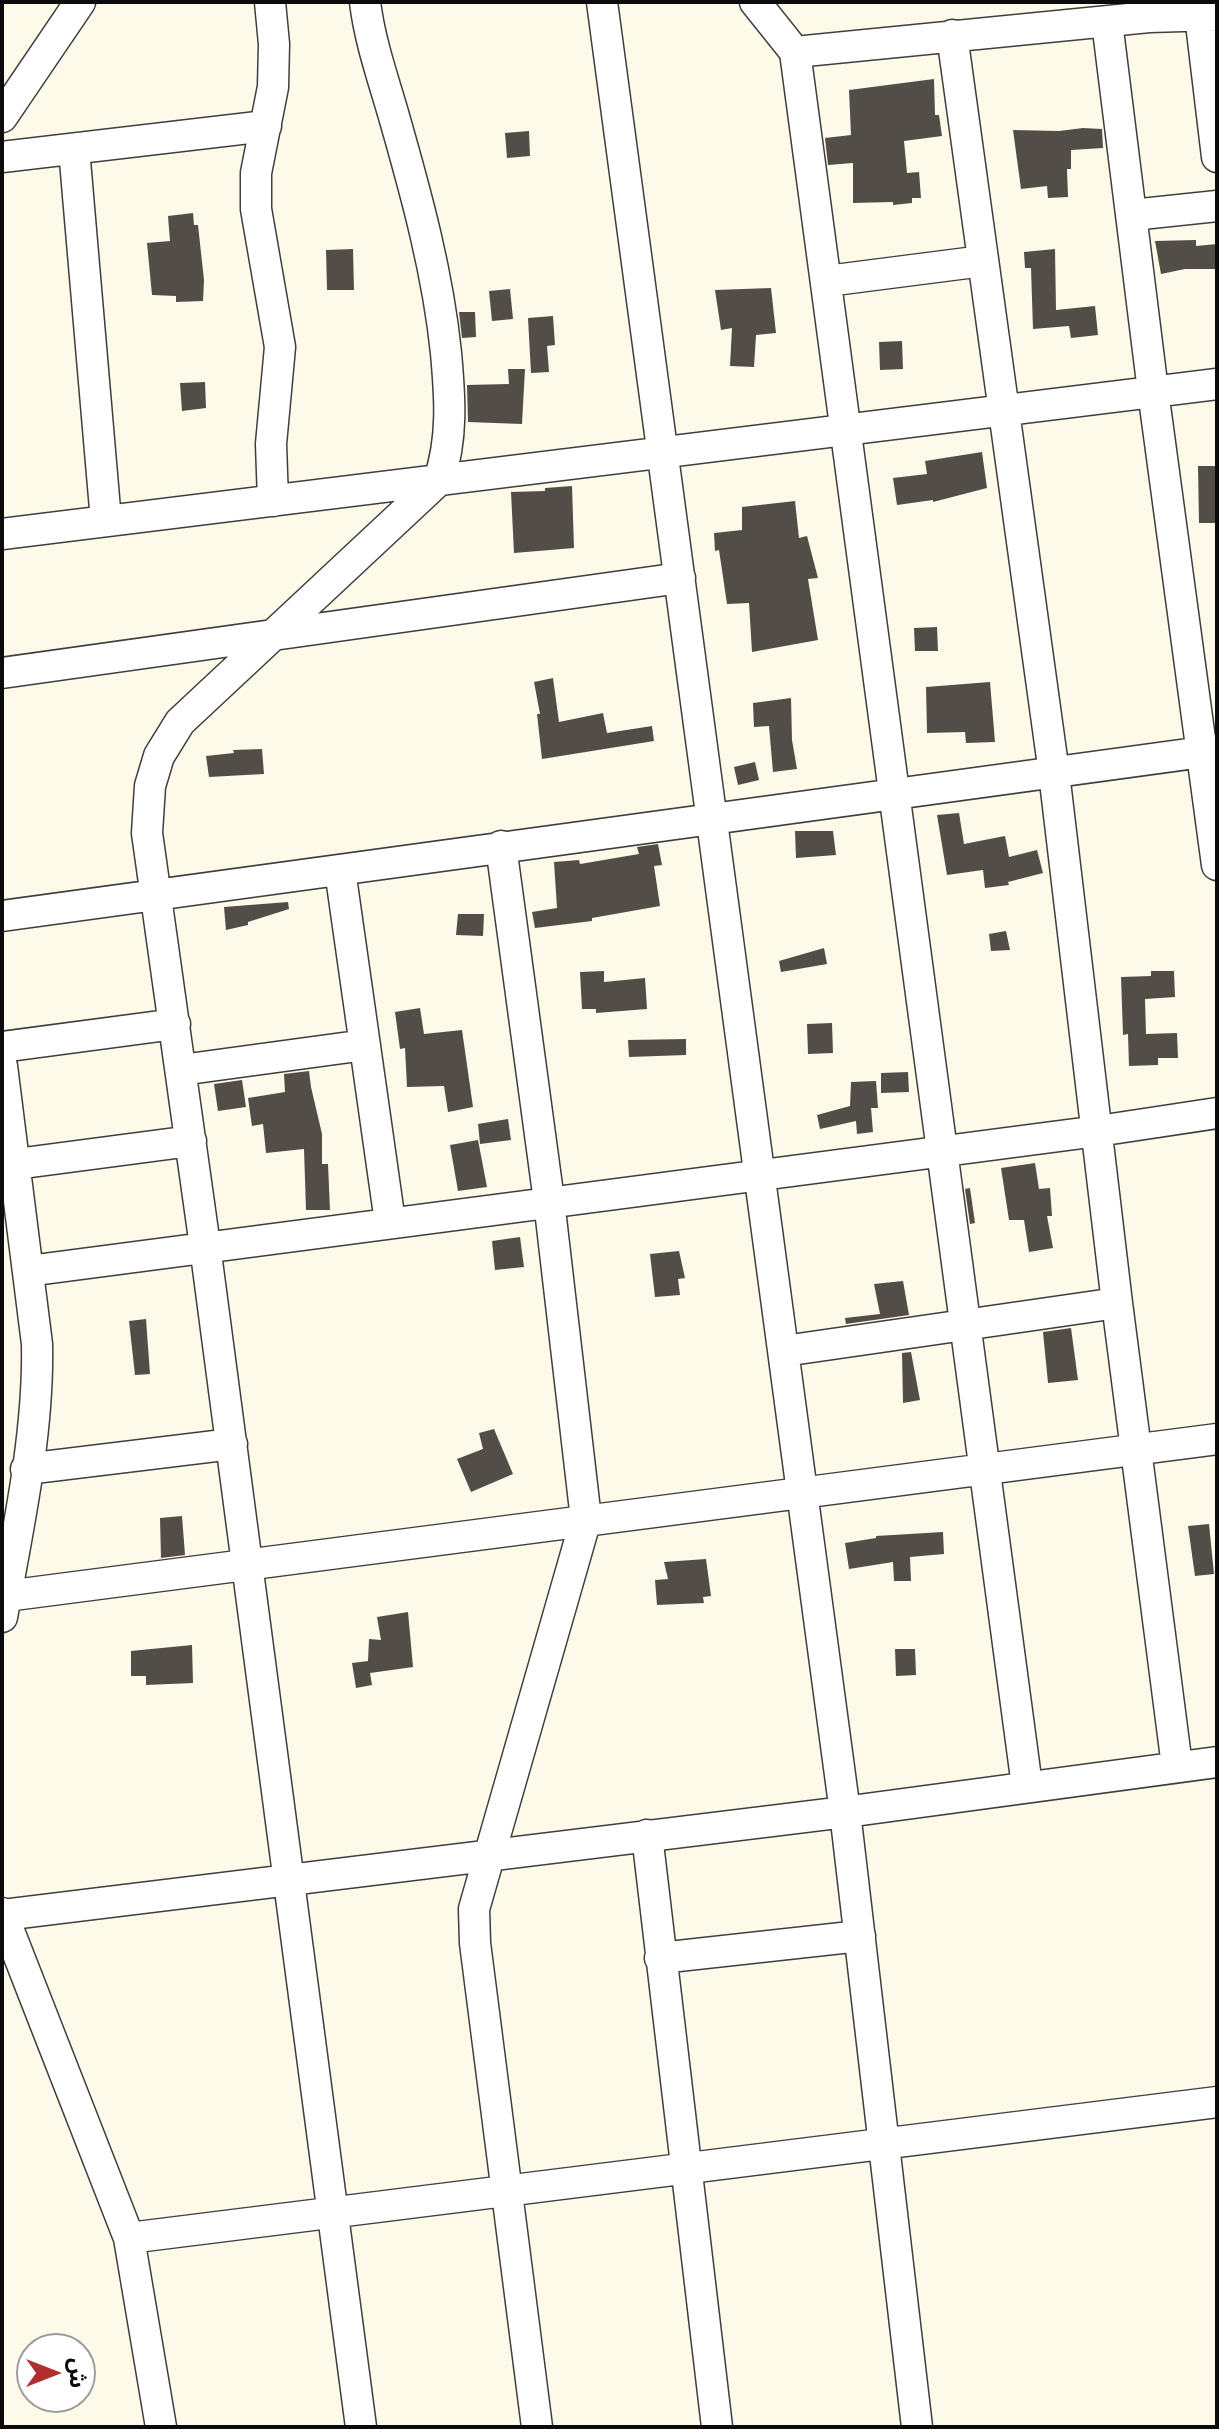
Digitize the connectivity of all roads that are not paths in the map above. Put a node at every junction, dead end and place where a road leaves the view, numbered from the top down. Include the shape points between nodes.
1 (80, 2) edge
2 (270, 2) edge
3 (365, 2) edge
4 (602, 2) edge
5 (755, 2) edge
6 (1209, 15) edge
7 (1107, 22) junction
8 (952, 35) junction
9 (795, 52) junction
10 (2, 117) edge
11 (266, 126) junction
12 (74, 149) junction
13 (2, 157) edge
14 (1217, 157) edge
15 (1217, 206) edge
16 (1132, 215) junction
17 (983, 261) junction
18 (827, 281) junction
19 (1217, 384) edge
20 (1153, 391) junction
21 (1005, 410) junction
22 (845, 428) junction
23 (664, 453) junction
24 (439, 480) junction
25 (273, 501) junction
26 (106, 521) junction
27 (2, 534) edge
28 (680, 578) junction
29 (271, 637) junction
30 (2, 673) edge
31 (1209, 751) edge
32 (1054, 773) junction
33 (895, 794) junction
34 (713, 821) junction
35 (501, 846) junction
36 (1217, 865) edge
37 (340, 870) junction
38 (157, 894) junction
39 (2, 916) edge
40 (175, 1024) junction
41 (365, 1045) junction
42 (2, 1047) edge
43 (2, 1066) edge
44 (181, 1070) junction
45 (1217, 1113) edge
46 (1098, 1131) junction
47 (191, 1141) junction
48 (942, 1150) junction
49 (16, 1164) junction
50 (760, 1173) junction
51 (549, 1201) junction
52 (390, 1222) junction
53 (205, 1246) junction
54 (28, 1271) junction
55 (1117, 1303) junction
56 (965, 1325) junction
57 (784, 1351) junction
58 (1217, 1439) edge
59 (232, 1444) junction
60 (1137, 1450) junction
61 (26, 1469) junction
62 (984, 1469) junction
63 (802, 1493) junction
64 (586, 1519) junction
65 (247, 1566) junction
66 (4, 1606) edge
67 (1217, 1762) edge
68 (1177, 1766) junction
69 (1027, 1786) junction
70 (845, 1812) junction
71 (647, 1835) junction
72 (491, 1854) junction
73 (289, 1879) junction
74 (2, 1914) edge
75 (860, 1936) junction
76 (660, 1958) junction
77 (1217, 2102) edge
78 (886, 2145) junction
79 (686, 2169) junction
80 (507, 2191) junction
81 (333, 2213) junction
82 (129, 2238) junction
83 (161, 2427) edge
84 (361, 2427) edge
85 (537, 2427) edge
86 (717, 2427) edge
87 (917, 2427) edge

1 - 10 street
2 - 11 street via 273,87
3 - 24 street via 441,310 451,402 448,454
4 - 23 street
5 - 9 street
6 - 7 street
6 - 14 street
7 - 8 street
7 - 16 street
8 - 9 street
8 - 17 street
9 - 18 street
11 - 12 street
11 - 25 street via 256,173 256,209 280,347 271,444
12 - 13 street
12 - 26 street
15 - 16 street
16 - 20 street
17 - 18 street
17 - 21 street
18 - 22 street
19 - 20 street
20 - 21 street
20 - 31 street
21 - 22 street
21 - 32 street
22 - 23 street
22 - 33 street
23 - 24 street
23 - 28 street
24 - 25 street
24 - 29 street
25 - 26 street
26 - 27 street
28 - 29 street
28 - 34 street
29 - 30 street
29 - 38 street via 180,722 159,756 150,786 147,833
31 - 32 street
31 - 36 street
32 - 33 street
32 - 46 street
33 - 34 street
33 - 48 street
34 - 35 street
34 - 50 street
35 - 37 street
35 - 51 street
37 - 38 street
37 - 41 street
38 - 39 street
38 - 40 street
40 - 42 street
40 - 44 street
41 - 44 street
41 - 52 street
43 - 49 street
44 - 47 street
45 - 46 street
46 - 48 street
46 - 55 street
47 - 49 street
47 - 53 street
48 - 50 street
48 - 56 street
49 - 54 street
50 - 51 street
50 - 57 street
51 - 52 street
51 - 64 street
52 - 53 street
53 - 54 street
53 - 59 street
54 - 61 street via 38,1377
55 - 56 street
55 - 60 street
56 - 57 street
56 - 62 street
57 - 63 street
58 - 60 street
59 - 61 street
59 - 65 street
60 - 62 street
60 - 68 street
61 - 66 street
62 - 63 street
62 - 69 street
63 - 64 street
63 - 70 street
64 - 65 street
64 - 72 street
65 - 66 street
65 - 73 street
67 - 68 street
68 - 69 street
69 - 70 street
70 - 71 street
70 - 75 street
71 - 72 street
71 - 76 street
72 - 73 street
72 - 80 street via 474,1909 475,1943
73 - 74 street
73 - 81 street
74 - 82 street
75 - 76 street
75 - 78 street
76 - 79 street
77 - 78 street
78 - 79 street
78 - 87 street
79 - 80 street
79 - 86 street
80 - 81 street
80 - 85 street
81 - 82 street
81 - 84 street
82 - 83 street

